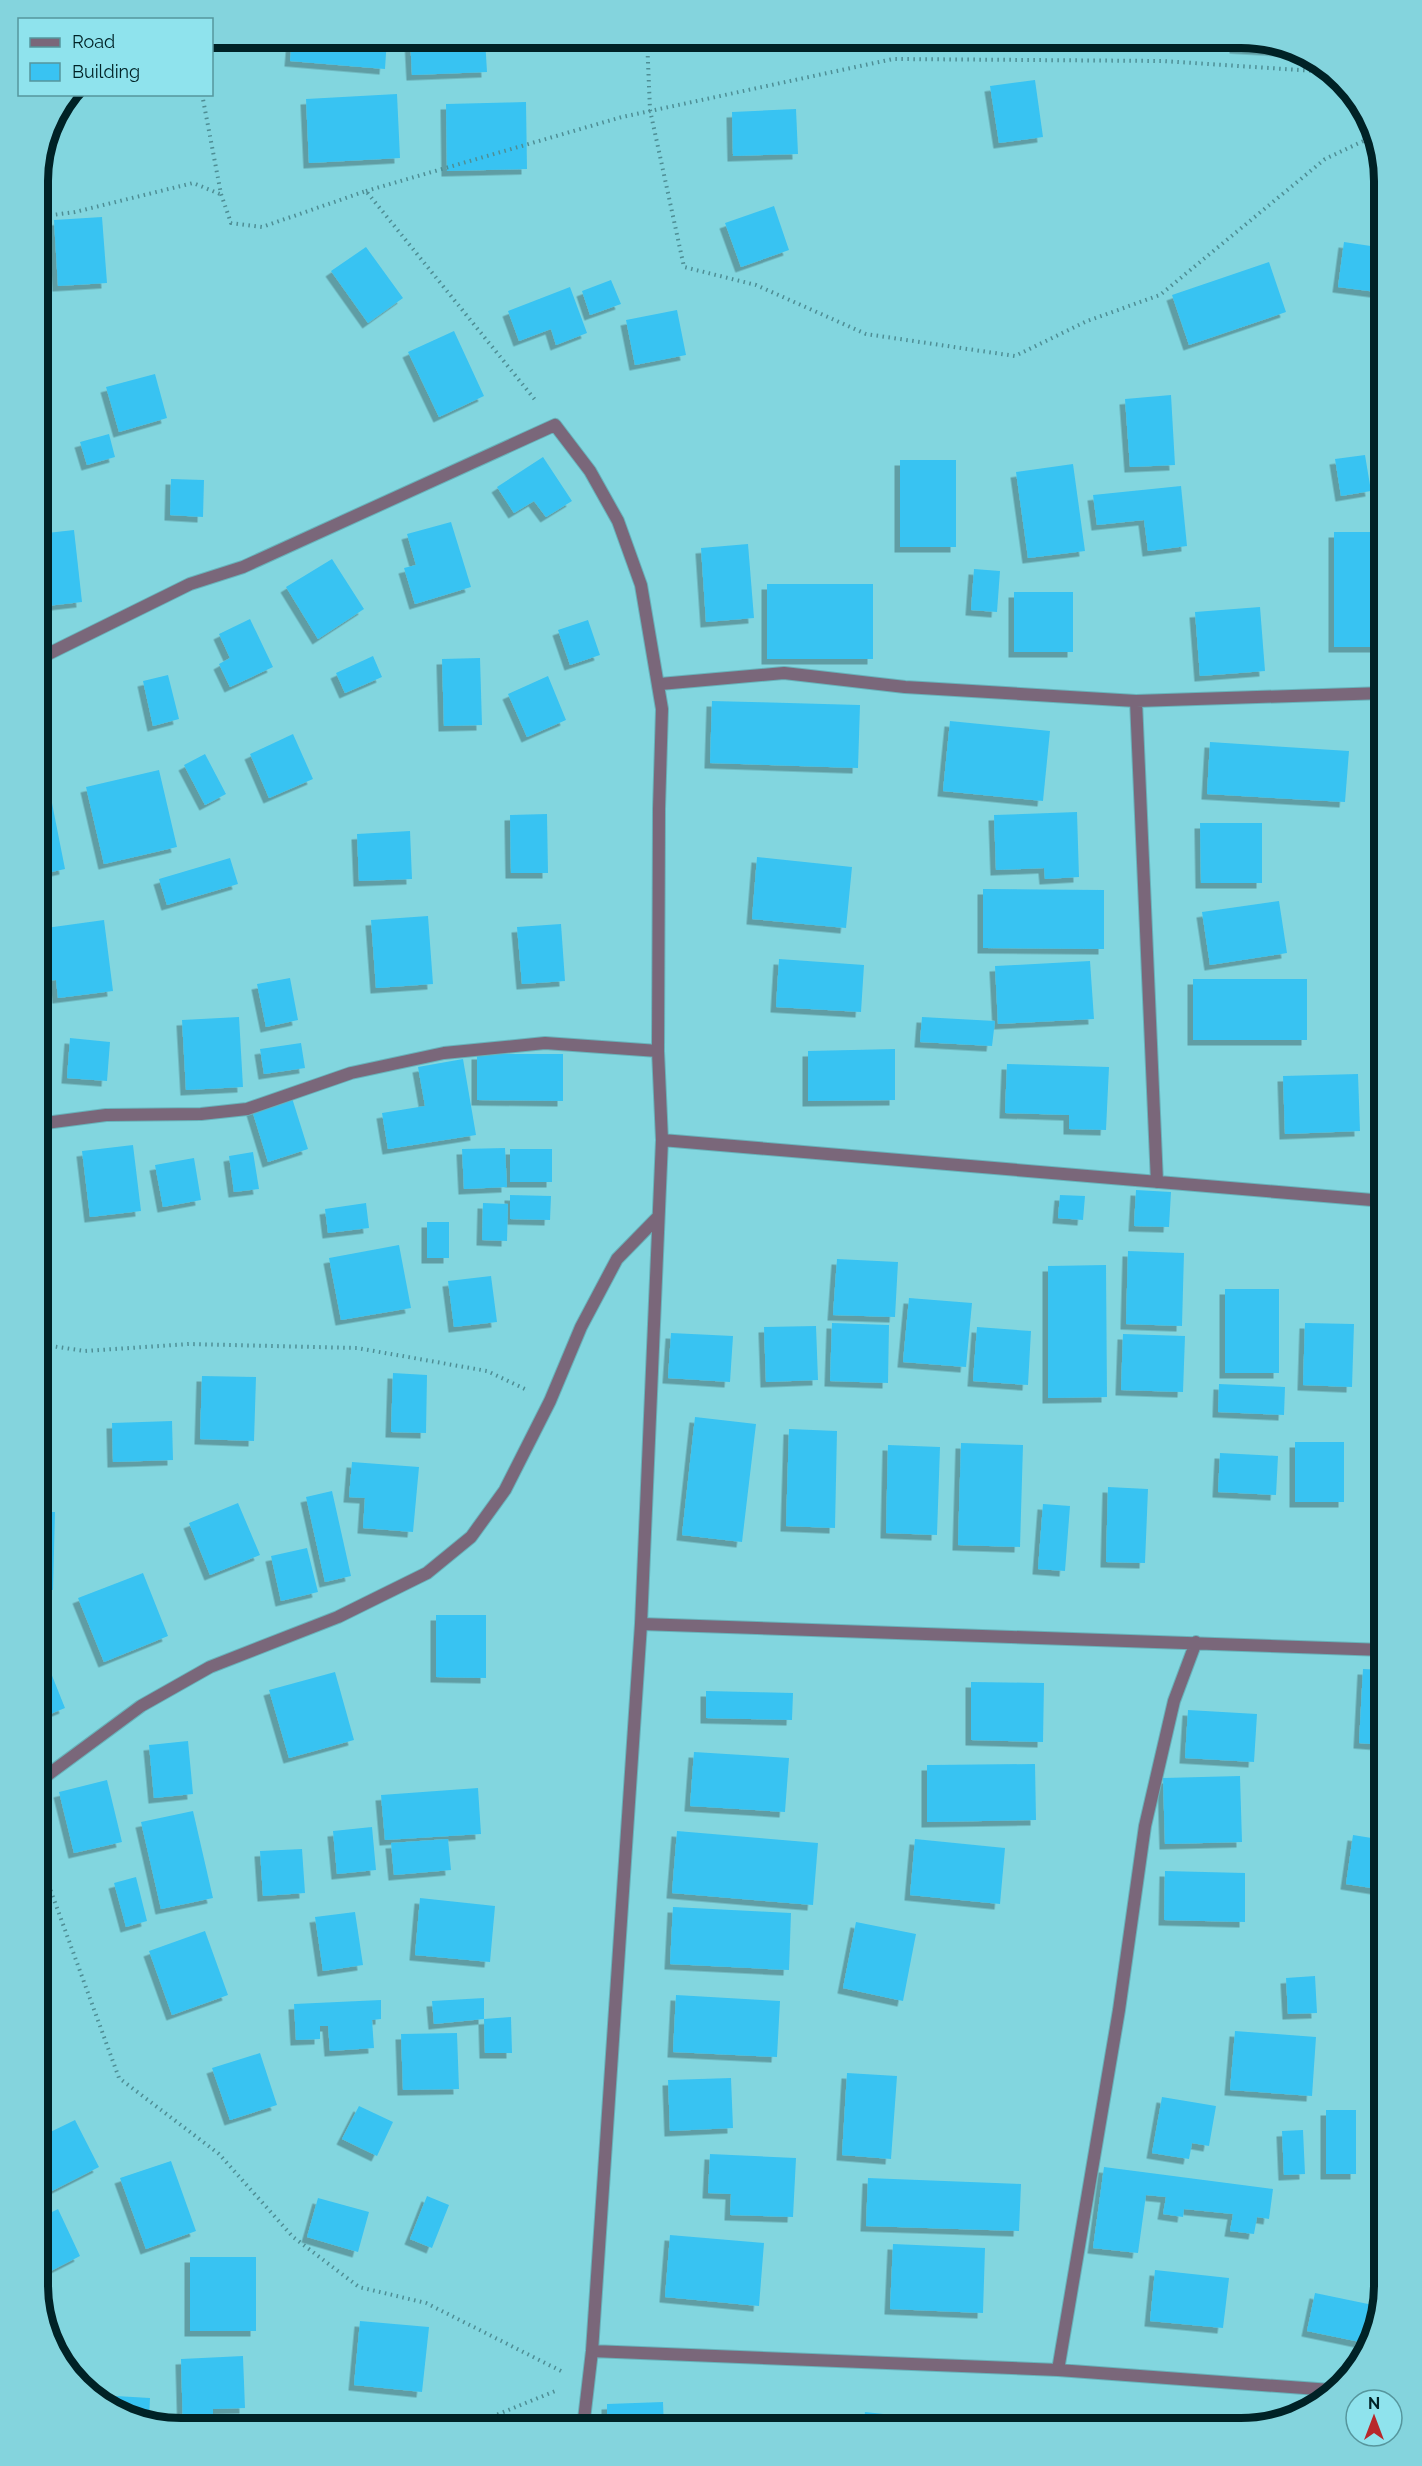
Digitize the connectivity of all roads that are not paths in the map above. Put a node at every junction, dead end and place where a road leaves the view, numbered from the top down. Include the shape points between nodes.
1 (48, 654) edge
2 (660, 684) junction
3 (1374, 693) edge
4 (1136, 701) junction
5 (658, 1051) junction
6 (48, 1123) edge
7 (662, 1140) junction
8 (1157, 1182) junction
9 (1374, 1200) edge
10 (658, 1217) junction
11 (641, 1624) junction
12 (1196, 1642) junction
13 (1374, 1650) edge
14 (48, 1775) edge
15 (592, 2351) junction
16 (1058, 2370) junction
17 (1323, 2389) edge
18 (584, 2418) edge

1 - 2 street via 190,584 243,567 555,425 590,471 618,521 641,585
2 - 4 street via 784,673 905,687
2 - 5 street
3 - 4 street
4 - 8 street
5 - 6 street via 545,1043 444,1053 351,1073 248,1109 201,1114 106,1115
5 - 7 street
7 - 8 street
7 - 10 street
8 - 9 street
10 - 11 street
10 - 14 street via 617,1259 505,1490 471,1537 427,1573 338,1617 210,1667 141,1706
11 - 12 street
11 - 15 street
12 - 13 street
12 - 16 street via 1174,1701 1145,1826 1119,2010
15 - 16 street
15 - 18 street via 585,2379
16 - 17 street

